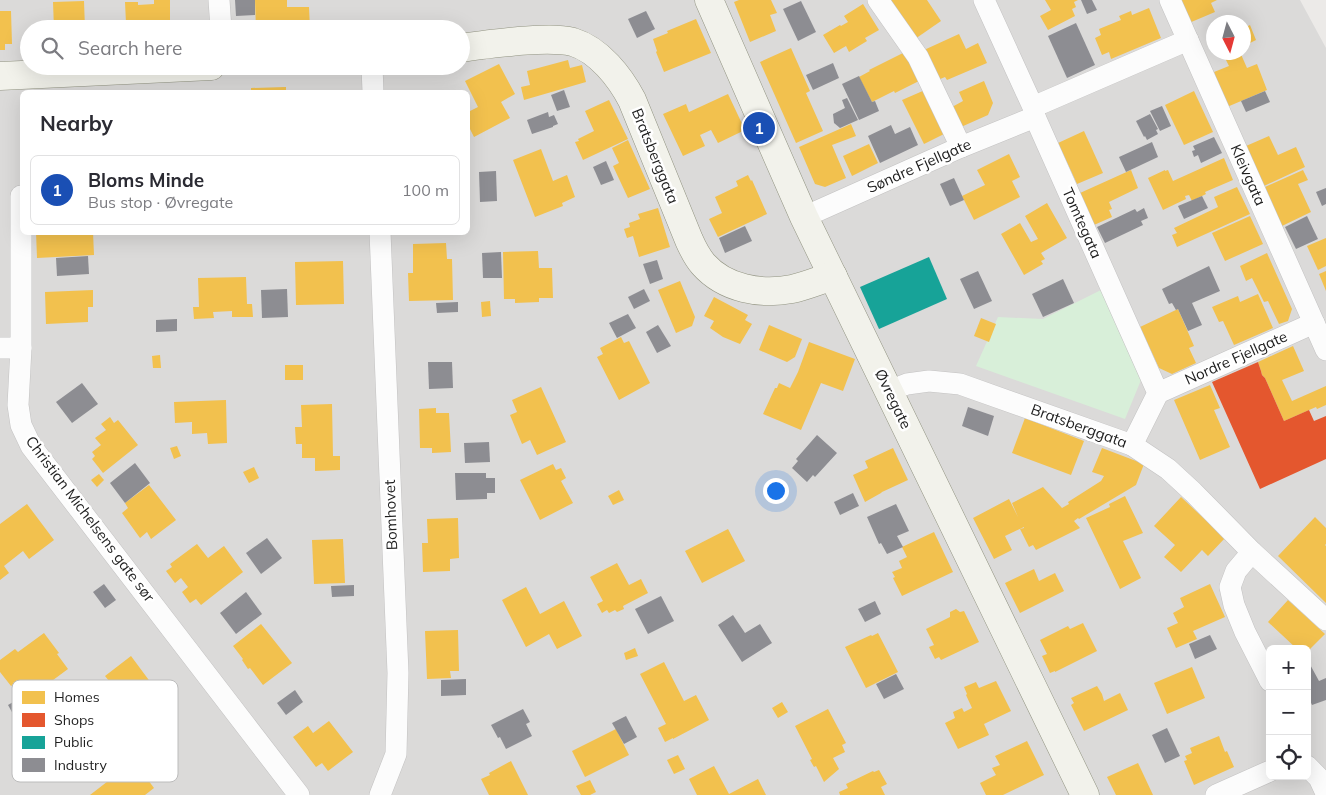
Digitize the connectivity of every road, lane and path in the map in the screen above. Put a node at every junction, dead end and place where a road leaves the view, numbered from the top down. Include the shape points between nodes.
1 (219, 0) edge
2 (708, 0) edge
3 (878, 0) edge
4 (984, 0) edge
5 (1170, 0) edge
6 (220, 20) edge
7 (1188, 40) junction
8 (470, 47) edge
9 (21, 75) edge
10 (372, 75) edge
11 (0, 76) edge
12 (373, 90) edge
13 (1034, 112) junction
14 (961, 147) junction
15 (20, 210) edge
16 (804, 217) junction
17 (380, 235) edge
18 (833, 276) junction
19 (1314, 323) junction
20 (10, 348) edge
21 (1326, 350) edge
22 (889, 391) junction
23 (1158, 392) junction
24 (1132, 445) junction
25 (1252, 552) junction
26 (1326, 620) edge
27 (1266, 673) edge
28 (1311, 770) edge
29 (1266, 773) edge
30 (1326, 793) edge
31 (300, 795) edge
32 (380, 795) edge
33 (1085, 795) edge
34 (1216, 795) edge

1 - 6 street
2 - 16 street, Øvregate
3 - 14 street via 918,57
4 - 13 street, Tomtegata
5 - 7 street, Kleivgata
7 - 13 street, Søndre Fjellgate
7 - 19 street, Kleivgata
8 - 18 street, Bratsberggata via 547,39 575,43 612,70 628,92 696,255 724,281 739,288 775,291 794,289
9 - 11 street
10 - 12 street
13 - 14 street, Søndre Fjellgate
13 - 23 street, Tomtegata
14 - 16 street, Søndre Fjellgate
15 - 20 street, Christian Michelsens gate sør
16 - 18 street, Øvregate
17 - 32 street, Bomhovet via 398,673 396,754
18 - 22 street, Øvregate
19 - 21 street, Kleivgata
19 - 23 street, Nordre Fjellgate
20 - 31 street, Christian Michelsens gate sør via 21,425 31,446
22 - 24 street, Bratsberggata via 929,381 960,384
22 - 33 street, Øvregate
23 - 24 street
24 - 25 street, Bratsberggata via 1168,469
25 - 26 street, Bratsberggata
25 - 27 street via 1236,571 1230,587 1245,632
28 - 30 street
29 - 34 street

